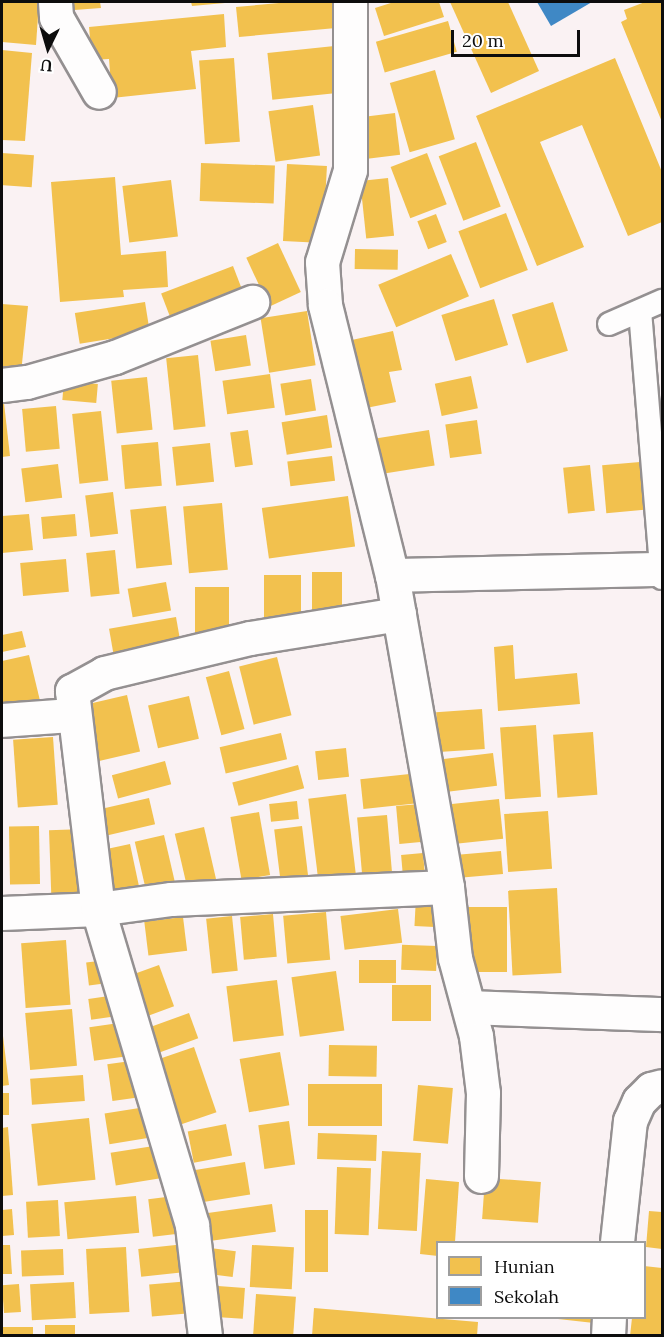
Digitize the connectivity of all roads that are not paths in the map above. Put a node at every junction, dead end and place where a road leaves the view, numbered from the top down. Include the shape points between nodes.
1 (55, 2) edge
2 (350, 2) edge
3 (99, 92) dead end
4 (663, 301) edge
5 (252, 302) dead end
6 (640, 311) junction
7 (609, 324) dead end
8 (2, 386) edge
9 (661, 573) edge
10 (392, 575) junction
11 (399, 614) junction
12 (72, 716) junction
13 (2, 720) edge
14 (447, 887) junction
15 (98, 909) junction
16 (2, 913) edge
17 (470, 1007) junction
18 (663, 1014) edge
19 (663, 1086) edge
20 (481, 1176) dead end
21 (617, 1241) edge
22 (609, 1319) edge
23 (205, 1335) edge
24 (608, 1335) edge

1 - 3 street via 56,17
2 - 10 street via 350,170 322,262 325,304
4 - 6 lane
5 - 8 street via 115,357
6 - 7 lane
6 - 9 lane
9 - 10 street
10 - 11 street
11 - 12 street via 250,638 104,673 72,690
11 - 14 street
12 - 13 street
12 - 15 street
14 - 15 street via 171,899
14 - 17 street via 455,958
15 - 16 street
15 - 23 street via 192,1225
17 - 18 street
17 - 20 street via 483,1093
19 - 21 street via 651,1089 639,1101 630,1121
22 - 24 street

